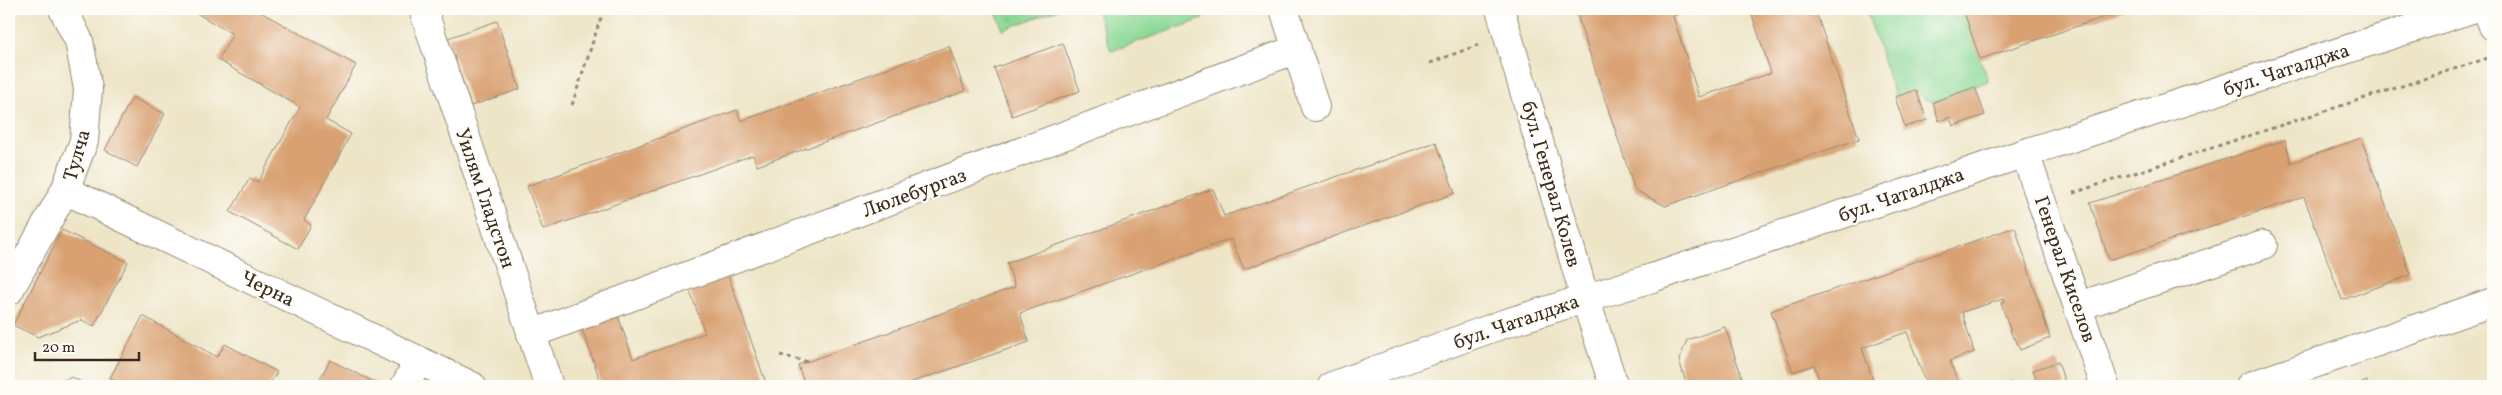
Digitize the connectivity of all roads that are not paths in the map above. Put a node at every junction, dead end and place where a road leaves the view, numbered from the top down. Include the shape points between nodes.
1 (62, 9) edge
2 (423, 9) edge
3 (1284, 9) edge
4 (2472, 9) edge
5 (2487, 9) edge
6 (1504, 21) edge
7 (2493, 26) edge
8 (1297, 48) junction
9 (1315, 107) dead end
10 (2025, 153) junction
11 (65, 190) junction
12 (2263, 244) dead end
13 (9, 290) edge
14 (1585, 298) junction
15 (2493, 302) edge
16 (2079, 306) junction
17 (531, 334) junction
18 (418, 360) junction
19 (405, 386) edge
20 (472, 386) edge
21 (549, 386) edge
22 (1332, 386) edge
23 (1614, 386) edge
24 (2105, 386) edge
25 (2250, 386) edge

1 - 11 street, Тулча via 79,41 88,89 84,141
2 - 17 street, Уилям Гладстон
3 - 8 street
4 - 10 street, бул. Чаталджа
5 - 7 street
6 - 14 street, бул. Генерал Колев
8 - 9 street
8 - 17 street, Люлебургаз
10 - 14 street, бул. Чаталджа
10 - 16 street, Генерал Киселов
11 - 13 street, Тулча
11 - 18 street, Черна
12 - 16 street
14 - 22 street, бул. Чаталджа
14 - 23 street, бул. Генерал Колев
15 - 25 street
16 - 24 street, Генерал Киселов
17 - 21 street, Уилям Гладстон
18 - 19 street
18 - 20 street, Черна

